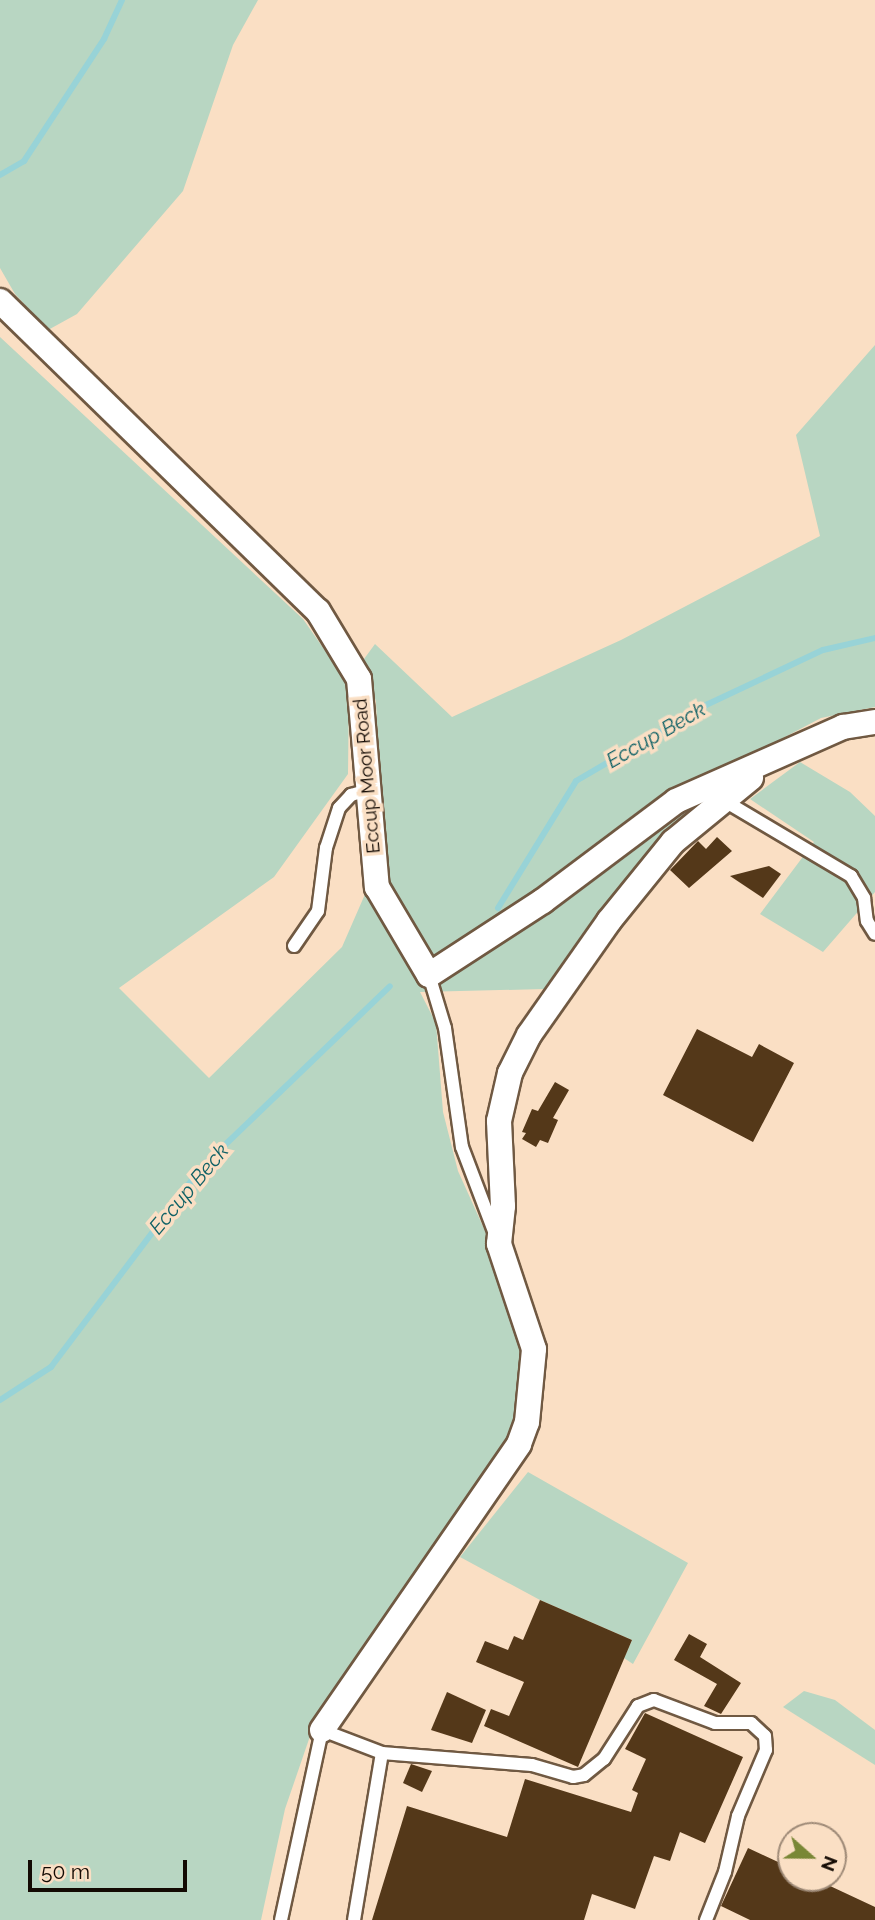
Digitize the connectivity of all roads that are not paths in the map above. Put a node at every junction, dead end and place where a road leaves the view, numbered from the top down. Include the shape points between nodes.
1 (0, 301) edge
2 (875, 722) edge
3 (790, 749) junction
4 (368, 790) junction
5 (722, 800) junction
6 (875, 934) edge
7 (295, 946) dead end
8 (429, 975) junction
9 (499, 1244) junction
10 (323, 1730) junction
11 (382, 1753) junction
12 (281, 1920) edge
13 (354, 1920) edge
14 (706, 1920) edge

1 - 4 street, Eccup Moor Road via 318,611 359,679
2 - 3 street via 843,727
3 - 5 street
3 - 8 street via 676,801 543,901
4 - 7 lane via 351,795 339,808 326,848 318,911
4 - 8 street, Eccup Moor Road via 377,887
5 - 6 lane via 851,876 864,898 867,922
5 - 9 street via 673,842 609,921 529,1035 510,1073 499,1121 503,1206
8 - 9 lane, Eccup Moor Road via 445,1028 462,1147
9 - 10 street via 534,1349 527,1422 519,1444
10 - 11 lane
10 - 12 lane
11 - 13 lane
11 - 14 lane via 532,1765 573,1777 584,1775 604,1759 644,1700 715,1723 759,1728 766,1751 738,1816 726,1872

